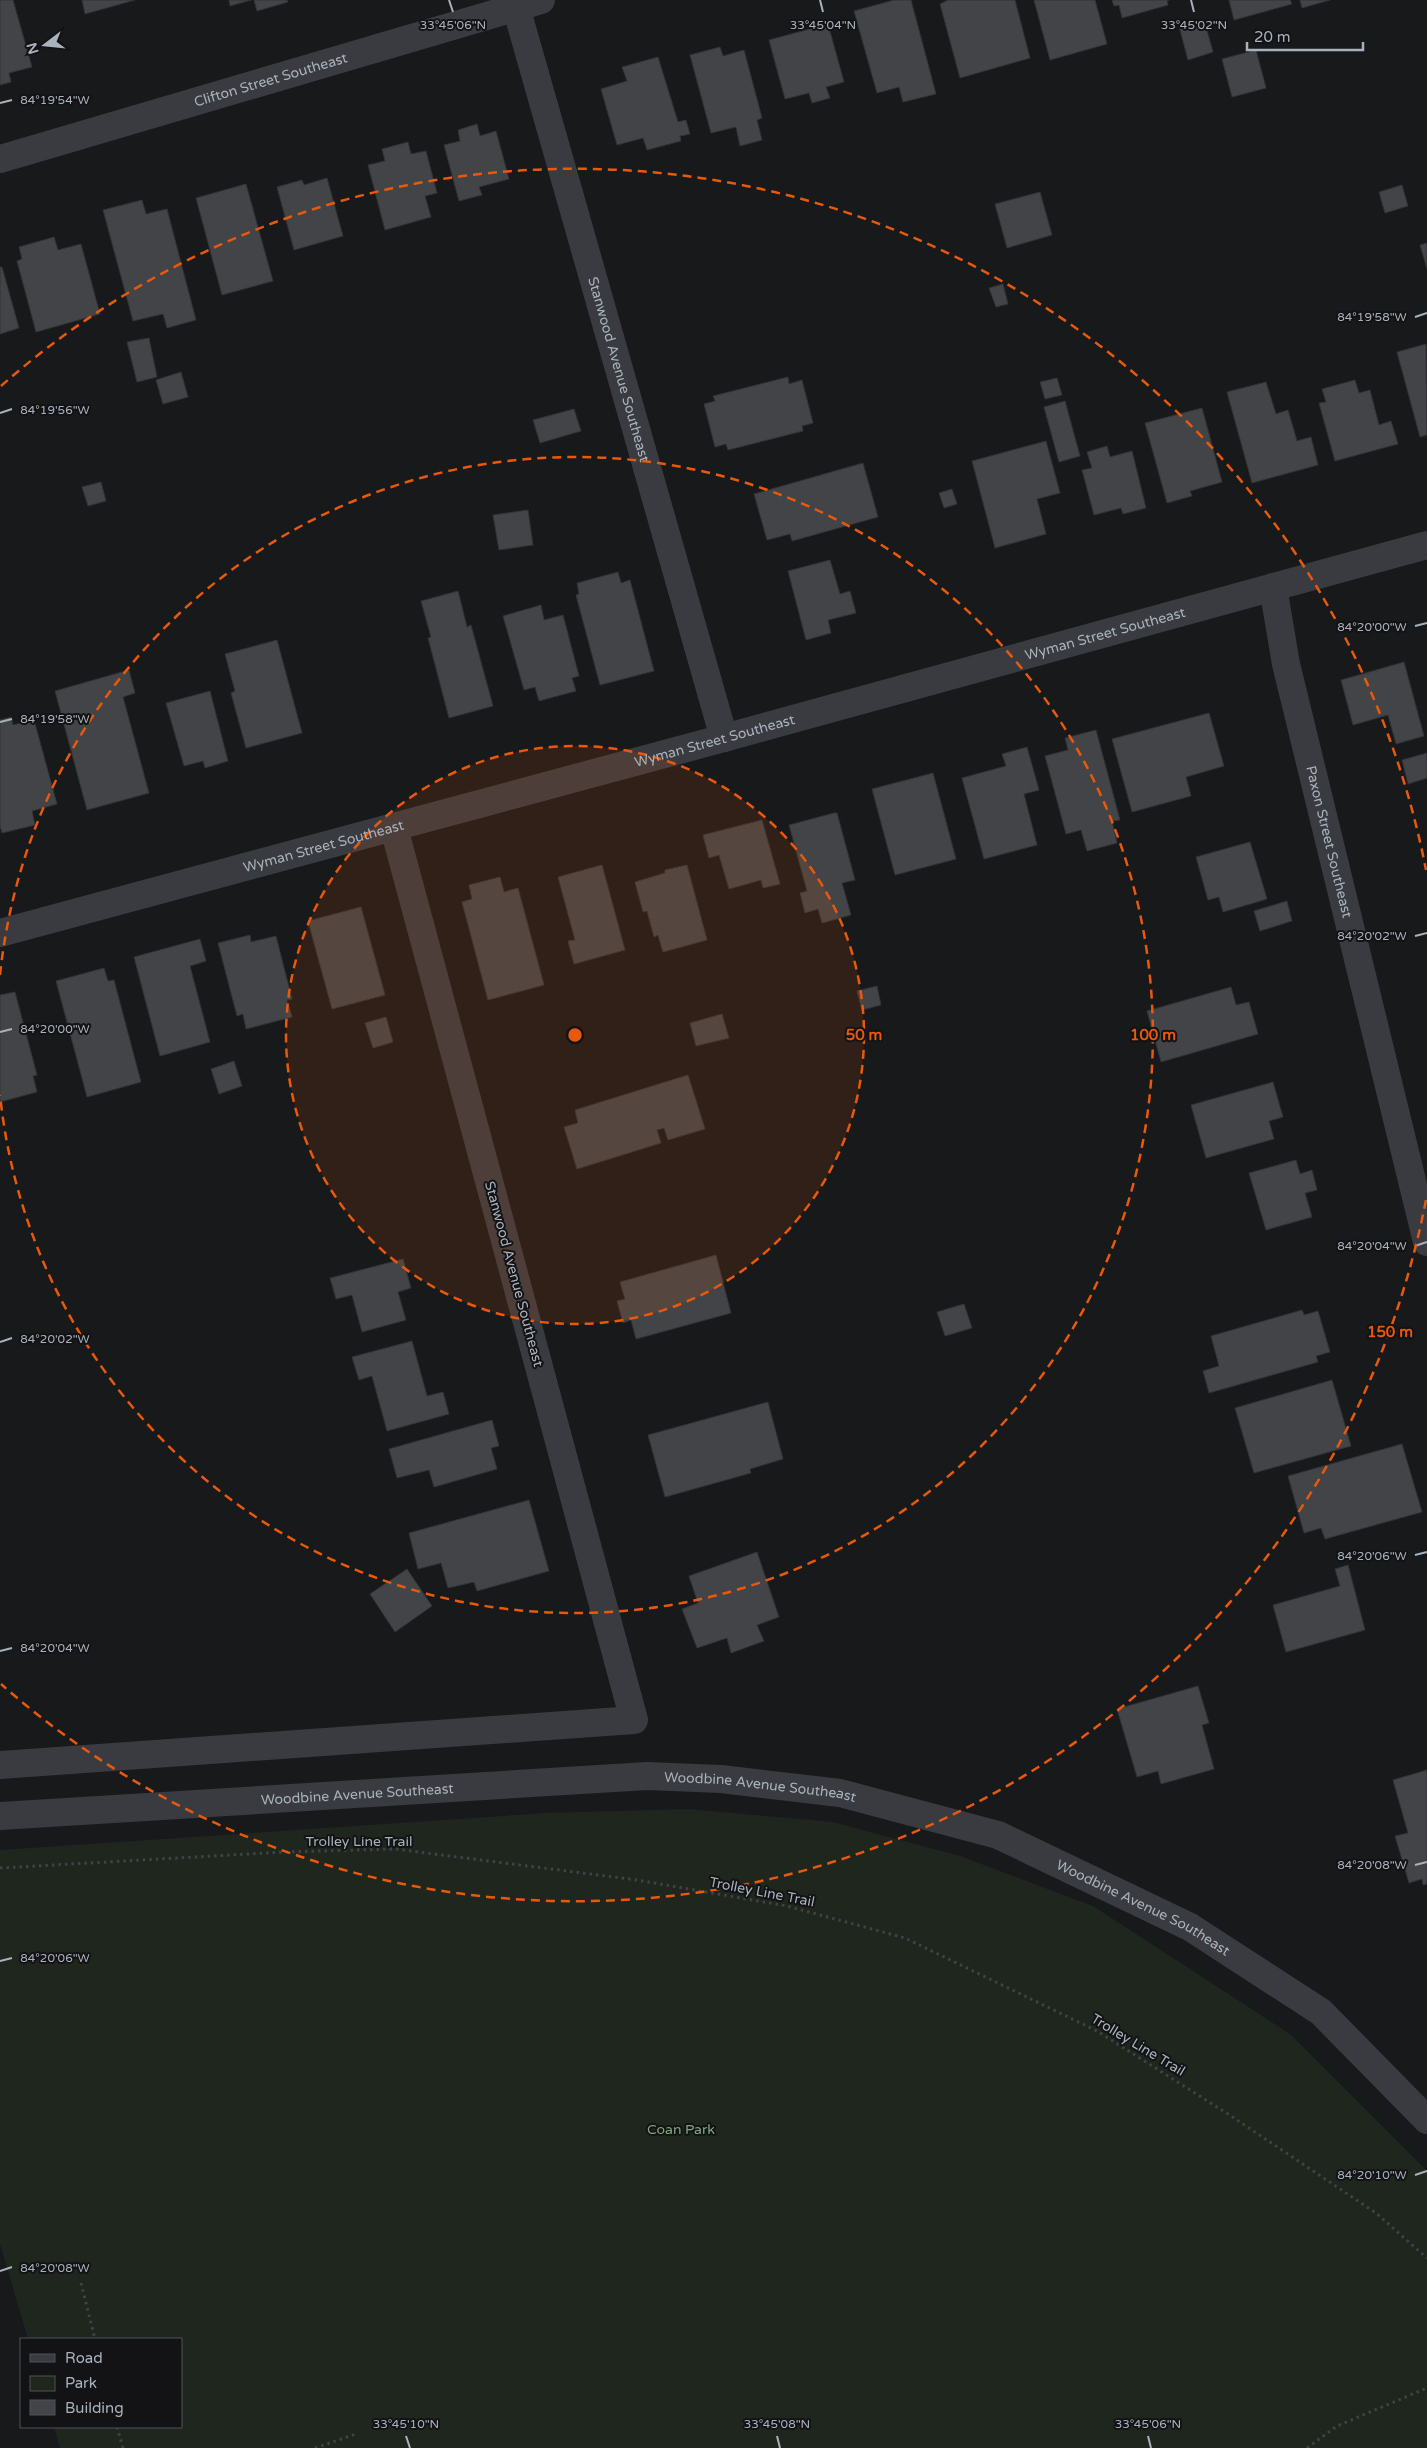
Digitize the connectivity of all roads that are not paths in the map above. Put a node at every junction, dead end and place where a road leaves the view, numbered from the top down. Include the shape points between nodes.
1 (542, 0) edge
2 (515, 4) edge
3 (0, 159) edge
4 (1427, 545) edge
5 (1273, 587) junction
6 (724, 738) junction
7 (394, 828) junction
8 (0, 933) edge
9 (1427, 1242) edge
10 (0, 1765) edge
11 (0, 1816) edge
12 (1427, 2120) edge

1 - 2 street, Clifton Street Southeast
2 - 3 street, Clifton Street Southeast
2 - 6 street, Stanwood Avenue Southeast
4 - 5 street, Wyman Street Southeast
5 - 6 street, Wyman Street Southeast
5 - 9 street, Paxon Street Southeast via 1286,664
6 - 7 street, Wyman Street Southeast
7 - 8 street, Wyman Street Southeast
7 - 10 street, Stanwood Avenue Southeast via 634,1720
11 - 12 street, Woodbine Avenue Southeast via 647,1776 721,1779 840,1793 998,1835 1190,1927 1321,2012

